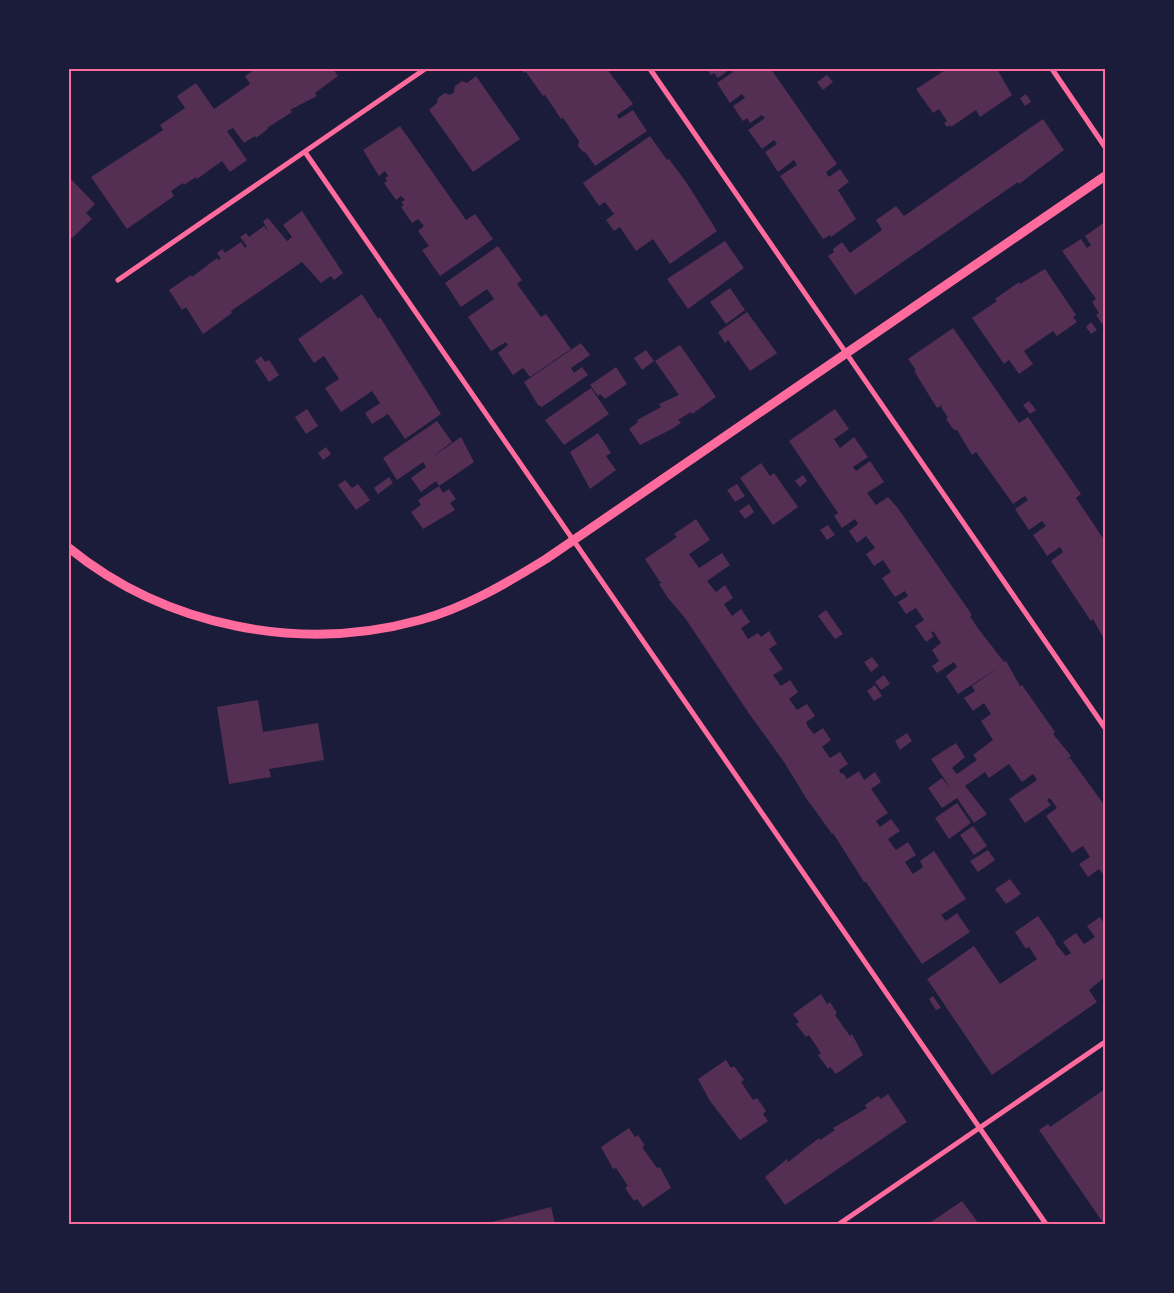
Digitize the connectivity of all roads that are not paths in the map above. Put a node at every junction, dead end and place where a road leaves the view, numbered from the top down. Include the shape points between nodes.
1 (424, 69) edge
2 (650, 69) edge
3 (1052, 69) edge
4 (1105, 147) edge
5 (305, 152) junction
6 (1105, 176) edge
7 (118, 280) dead end
8 (846, 354) junction
9 (573, 540) junction
10 (69, 548) edge
11 (1105, 728) edge
12 (1105, 1042) edge
13 (980, 1128) junction
14 (839, 1224) edge
15 (1046, 1224) edge

1 - 5 street
2 - 8 street
3 - 4 street
5 - 7 street
5 - 9 street
6 - 8 street
8 - 9 street
8 - 11 street
9 - 10 street via 508,582 465,604 422,620 330,635 239,627 194,615 152,599 110,577
9 - 13 street
12 - 13 street
13 - 14 street
13 - 15 street

